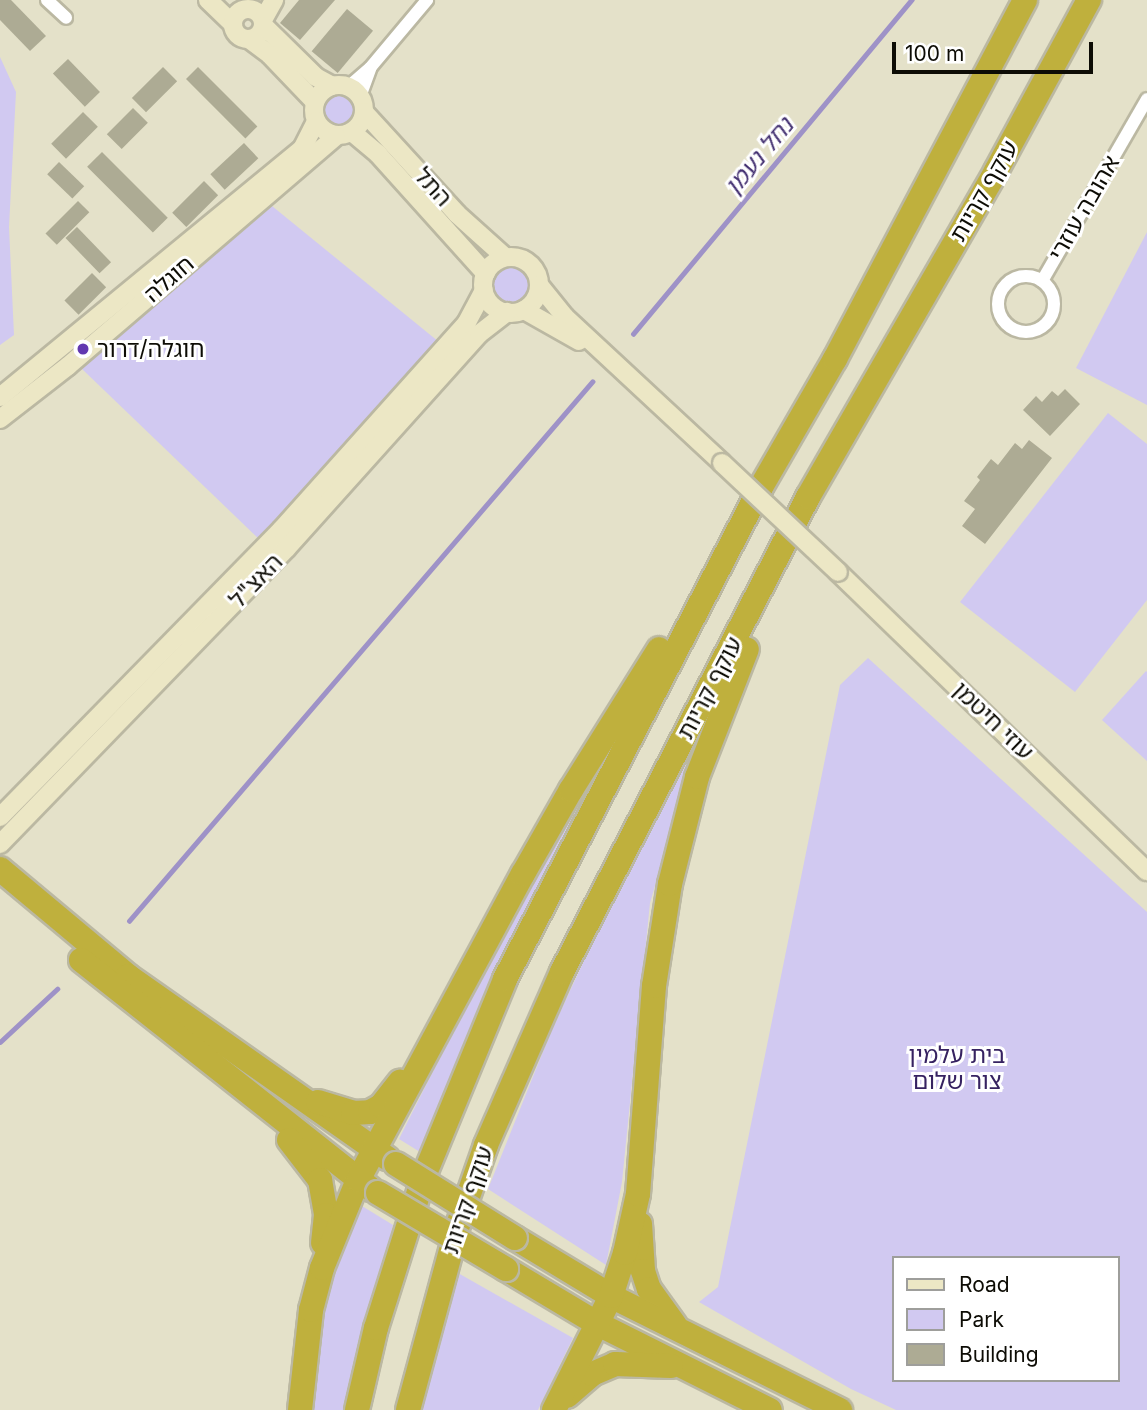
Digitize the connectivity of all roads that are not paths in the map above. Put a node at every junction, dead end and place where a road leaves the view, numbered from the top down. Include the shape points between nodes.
1 (47, 0) edge
2 (208, 0) edge
3 (274, 0) edge
4 (427, 0) edge
5 (1025, 0) edge
6 (1090, 0) edge
7 (253, 10) edge
8 (66, 18) dead end
9 (233, 24) junction
10 (249, 40) junction
11 (351, 95) junction
12 (1147, 99) edge
13 (315, 102) junction
14 (316, 121) junction
15 (344, 134) junction
16 (378, 154) junction
17 (313, 156) junction
18 (505, 257) junction
19 (1042, 281) junction
20 (485, 282) junction
21 (539, 285) junction
22 (515, 311) junction
23 (625, 373) junction
24 (0, 397) edge
25 (0, 419) edge
26 (836, 447) junction
27 (761, 487) junction
28 (6, 811) edge
29 (0, 844) edge
30 (0, 869) edge
31 (1147, 871) edge
32 (0, 889) edge
33 (440, 1028) junction
34 (259, 1071) junction
35 (260, 1104) junction
36 (374, 1151) junction
37 (368, 1187) junction
38 (638, 1195) junction
39 (611, 1296) junction
40 (314, 1299) junction
41 (598, 1324) junction
42 (689, 1336) junction
43 (682, 1367) junction
44 (554, 1409) edge
45 (300, 1410) edge
46 (357, 1410) edge
47 (408, 1410) edge
48 (770, 1410) edge
49 (840, 1410) edge

1 - 8 street
2 - 9 street
3 - 7 street
4 - 11 street
5 - 27 highway, עוקף קריות via 835,359
6 - 26 highway, עוקף קריות
7 - 9 street via 236,14
7 - 10 street via 259,36
7 - 11 street, התל via 316,77
9 - 10 street via 240,37
10 - 13 street
11 - 13 street via 321,92
11 - 15 street via 362,120
11 - 18 street, התל via 457,214
12 - 19 street, אהובה עוזרי
13 - 14 street
14 - 15 street via 321,128
14 - 24 street, חוגלה via 302,149
15 - 16 street, התל
15 - 17 street, חוגלה
16 - 17 street via 346,147
16 - 20 street, התל
17 - 25 street, חוגלה
18 - 20 street via 497,261
18 - 21 street via 531,264
19 - 19 street via 1024,276 1002,289 1000,316 1012,329 1031,332 1047,323 1054,305
20 - 22 street via 492,304
20 - 28 street, האצ"ל via 466,324 281,530
21 - 22 street via 536,298
21 - 23 street via 565,317
22 - 23 street via 582,342
22 - 29 street, האצ"ל via 479,334 286,549
23 - 31 street, עוזי חיטמן, bridge
26 - 38 highway via 720,713 683,823 654,986
26 - 47 highway, עוקף קריות via 562,972 527,1048 457,1228
27 - 33 highway via 571,790
27 - 46 highway, עוקף קריות via 505,979 424,1176 380,1316
30 - 34 highway via 128,976
32 - 35 highway
33 - 34 highway via 390,1095 370,1112 336,1109
33 - 36 highway
34 - 36 highway
35 - 37 highway
35 - 40 highway via 320,1180 326,1215
36 - 37 highway
36 - 39 highway, bridge
37 - 40 highway via 322,1268
37 - 41 highway, bridge
38 - 39 highway
38 - 42 highway via 643,1271 649,1289 673,1324
39 - 41 highway
39 - 42 highway
40 - 45 highway
41 - 43 highway
41 - 44 highway
42 - 49 highway
43 - 44 highway via 615,1364 592,1374
43 - 48 highway

